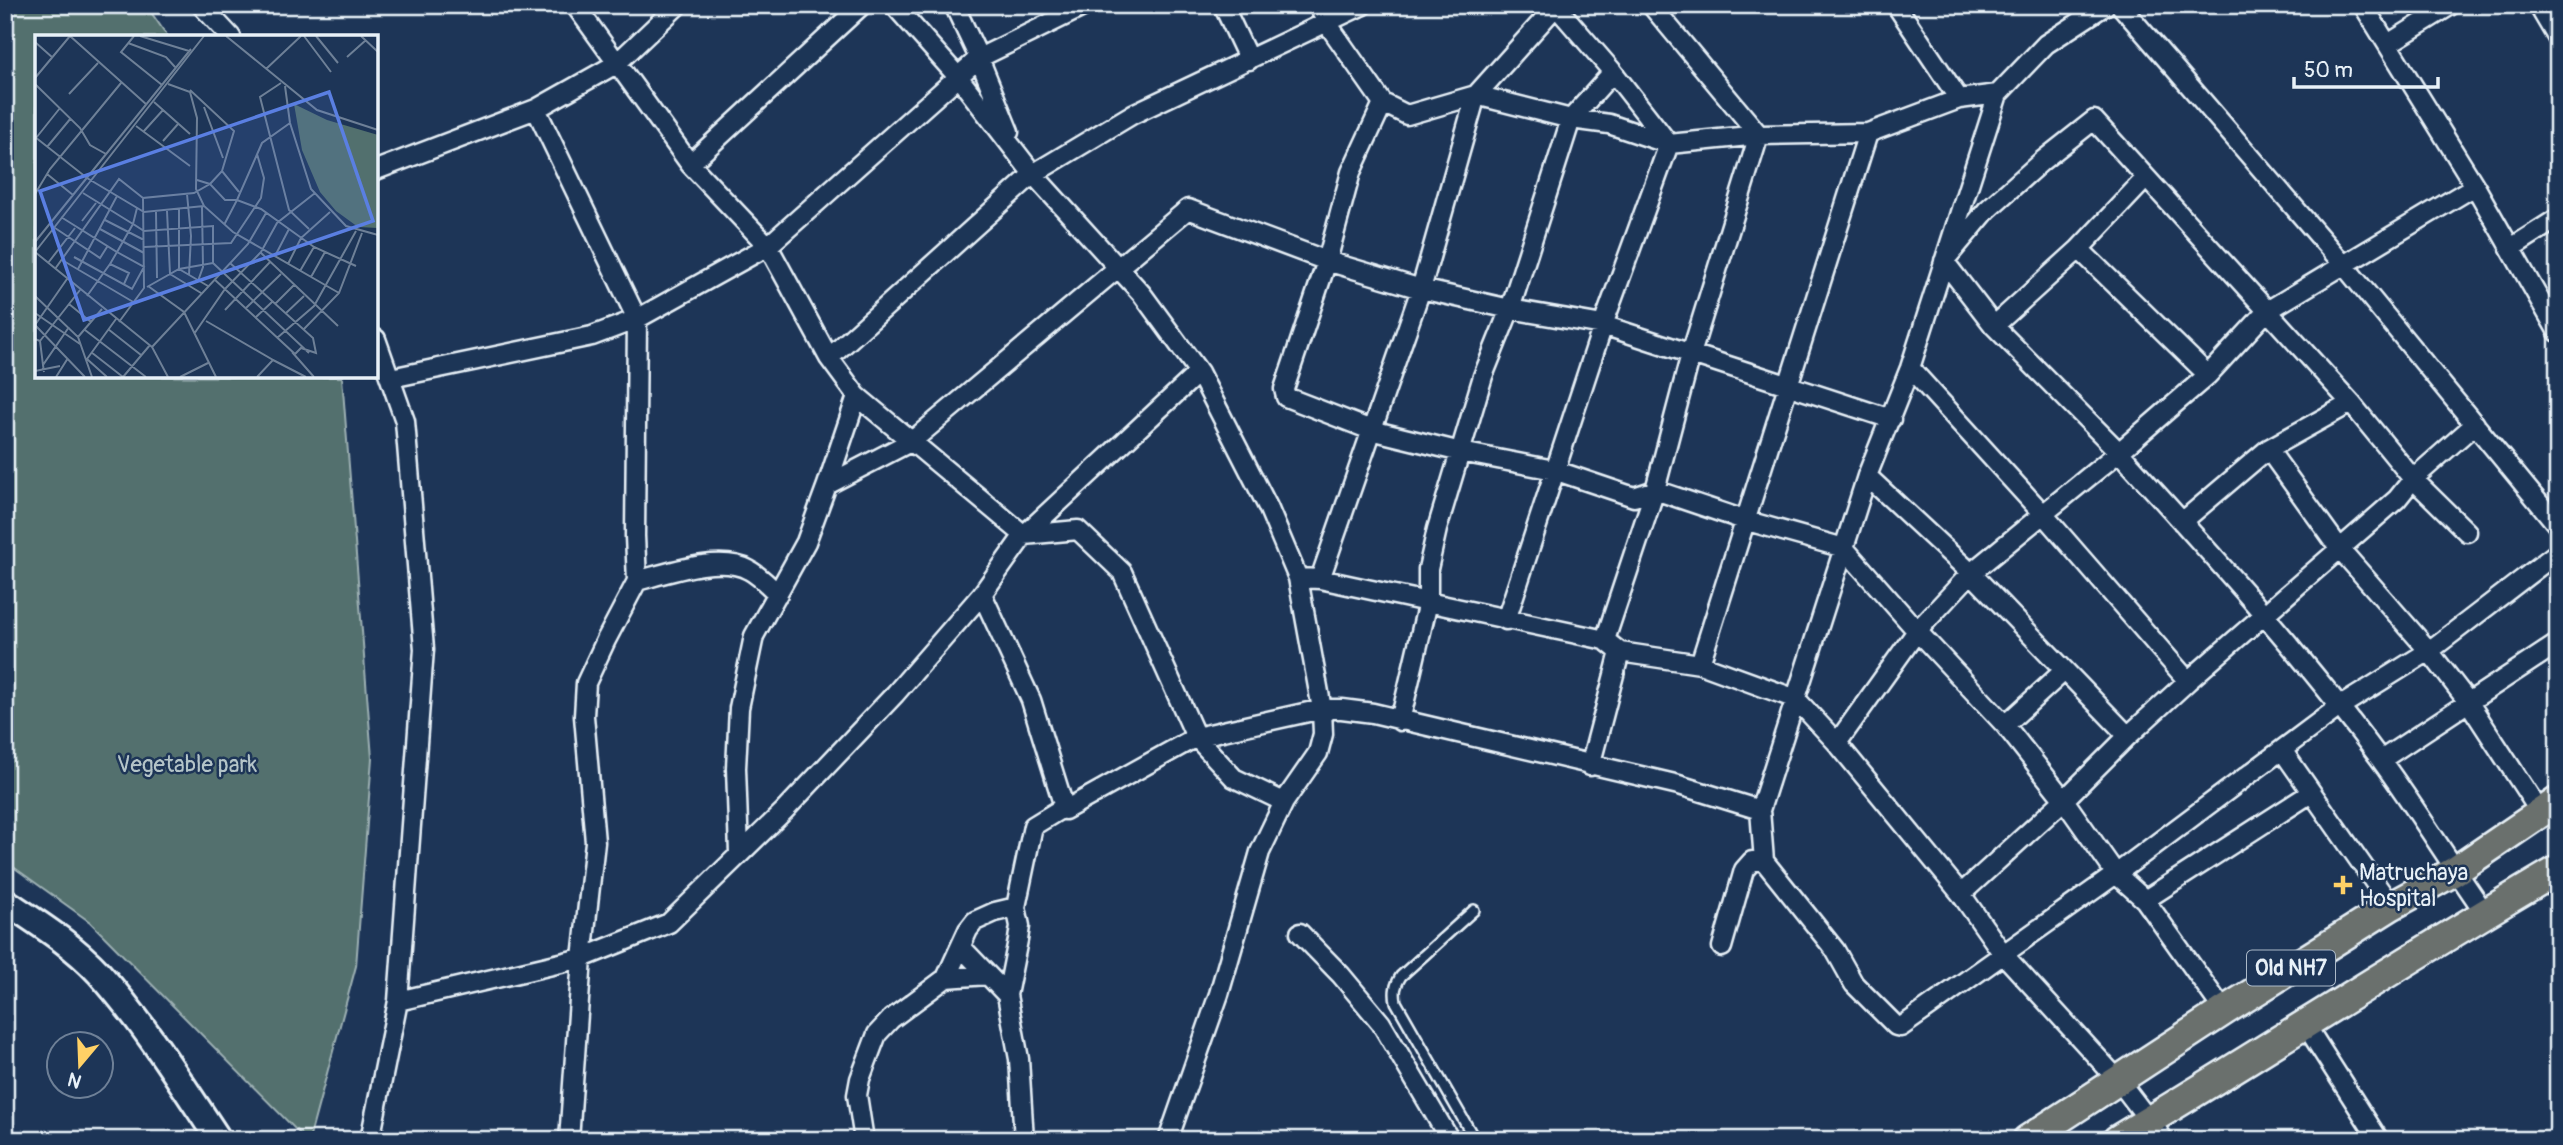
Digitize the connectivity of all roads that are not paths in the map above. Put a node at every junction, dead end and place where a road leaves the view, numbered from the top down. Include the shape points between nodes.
1 (201, 5) edge
2 (575, 5) edge
3 (678, 5) edge
4 (862, 5) edge
5 (894, 5) edge
6 (954, 5) edge
7 (1087, 5) edge
8 (1223, 5) edge
9 (1318, 5) edge
10 (1363, 5) edge
11 (1651, 5) edge
12 (1896, 5) edge
13 (2106, 5) edge
14 (2120, 5) edge
15 (2363, 5) edge
16 (2451, 5) edge
17 (2538, 5) edge
18 (1556, 6) edge
19 (1327, 23) junction
20 (230, 35) edge
21 (2558, 39) edge
22 (2388, 44) junction
23 (979, 58) junction
24 (1249, 60) junction
25 (616, 64) junction
26 (1614, 72) junction
27 (958, 78) junction
28 (1998, 94) junction
29 (1476, 95) junction
30 (1959, 99) junction
31 (1383, 103) junction
32 (536, 109) junction
33 (1571, 120) junction
34 (1868, 133) junction
35 (1759, 135) junction
36 (1669, 144) junction
37 (1017, 151) junction
38 (690, 164) junction
39 (378, 169) edge
40 (1033, 174) junction
41 (2146, 179) junction
42 (2475, 186) junction
43 (2558, 218) edge
44 (768, 246) junction
45 (2511, 248) junction
46 (2079, 249) junction
47 (1327, 261) junction
48 (1944, 261) junction
49 (2343, 264) junction
50 (1118, 267) junction
51 (1421, 289) junction
52 (1510, 309) junction
53 (2267, 311) junction
54 (637, 318) junction
55 (1603, 326) junction
56 (1994, 326) junction
57 (2558, 332) edge
58 (378, 344) edge
59 (1691, 354) junction
60 (829, 358) junction
61 (1910, 368) junction
62 (1199, 372) junction
63 (2208, 376) junction
64 (391, 378) junction
65 (1788, 387) junction
66 (856, 396) junction
67 (2351, 403) junction
68 (1891, 419) junction
69 (2475, 424) junction
70 (1371, 430) junction
71 (912, 441) junction
72 (2268, 450) junction
73 (1461, 452) junction
74 (2119, 452) junction
75 (1554, 470) junction
76 (1867, 476) junction
77 (2413, 480) junction
78 (827, 485) junction
79 (1655, 490) junction
80 (2043, 514) junction
81 (1744, 520) junction
82 (2182, 522) junction
83 (2558, 526) edge
84 (2467, 532) dead end
85 (1024, 535) junction
86 (1844, 548) junction
87 (2340, 549) junction
88 (2558, 552) edge
89 (1971, 573) junction
90 (1298, 578) junction
91 (1320, 579) junction
92 (637, 582) junction
93 (778, 594) junction
94 (982, 594) junction
95 (1428, 602) junction
96 (2265, 615) junction
97 (1506, 620) junction
98 (1917, 631) junction
99 (1605, 640) junction
100 (2558, 643) edge
101 (2429, 651) junction
102 (1620, 652) junction
103 (1700, 664) junction
104 (2064, 671) junction
105 (2188, 681) junction
106 (1796, 699) junction
107 (2469, 703) junction
108 (2339, 707) junction
109 (1322, 709) junction
110 (1400, 721) junction
111 (2005, 725) junction
112 (2128, 736) junction
113 (1196, 737) junction
114 (1837, 744) junction
115 (2281, 750) junction
116 (2381, 760) junction
117 (1590, 766) junction
118 (2311, 793) junction
119 (2064, 800) junction
120 (1284, 802) junction
121 (2549, 806) edge
122 (1064, 807) junction
123 (1760, 810) junction
124 (739, 853) junction
125 (1764, 861) junction
126 (2558, 870) edge
127 (2455, 871) junction
128 (2116, 874) junction
129 (1961, 894) junction
130 (2145, 900) junction
131 (5, 901) edge
132 (2390, 906) junction
133 (1016, 907) junction
134 (1474, 910) dead end
135 (2485, 913) junction
136 (1300, 933) dead end
137 (961, 947) junction
138 (1722, 947) dead end
139 (2003, 954) junction
140 (582, 958) junction
141 (987, 975) junction
142 (946, 978) junction
143 (1007, 995) junction
144 (398, 1001) junction
145 (2224, 1011) junction
146 (2305, 1024) junction
147 (2119, 1081) junction
148 (2157, 1130) edge
149 (219, 1140) edge
150 (370, 1140) edge
151 (569, 1140) edge
152 (864, 1140) edge
153 (1024, 1140) edge
154 (1168, 1140) edge
155 (1450, 1140) edge
156 (1475, 1140) edge
157 (2027, 1140) edge
158 (2118, 1140) edge
159 (2379, 1140) edge

1 - 20 street
2 - 25 street
3 - 25 street
4 - 38 street
5 - 27 street
6 - 23 street
7 - 23 street
8 - 24 street
9 - 19 street
10 - 19 street
11 - 35 street
12 - 30 street
13 - 28 street via 2046,44
14 - 49 street
15 - 22 street
16 - 22 street
17 - 21 street
18 - 26 street
18 - 29 street
19 - 24 street
19 - 31 street
22 - 42 street
23 - 27 street
23 - 37 street
24 - 40 street via 1133,114
25 - 32 street
25 - 38 street
26 - 33 street
26 - 36 street
27 - 37 street
27 - 44 street
28 - 30 street
28 - 48 street
29 - 31 street via 1406,115
29 - 33 street
29 - 51 street
30 - 34 street
31 - 47 street via 1351,172
32 - 39 street
32 - 54 street
33 - 36 street via 1609,124
33 - 52 street
34 - 35 street
34 - 65 street
35 - 36 street
35 - 59 street
36 - 55 street
37 - 40 street
38 - 44 street
40 - 50 street
40 - 60 street
41 - 46 street
41 - 48 street via 2094,120 1987,210
41 - 53 street
42 - 45 street
42 - 49 street
43 - 45 street
44 - 54 street
44 - 60 street
45 - 57 street
46 - 56 street
46 - 63 street
47 - 50 street via 1188,209
47 - 51 street
47 - 70 street via 1284,389 1286,397
48 - 56 street
48 - 61 street
49 - 53 street
49 - 69 street
50 - 62 street
50 - 71 street
51 - 52 street
51 - 70 street
52 - 55 street
52 - 73 street via 1483,376
53 - 63 street
53 - 67 street
54 - 64 street via 592,336
54 - 92 street
55 - 59 street
55 - 75 street
56 - 74 street
58 - 64 street
59 - 65 street
59 - 79 street
60 - 66 street
61 - 68 street
61 - 80 street
62 - 85 street
62 - 90 street via 1268,507
63 - 74 street
64 - 144 street via 405,421 424,649
65 - 68 street
65 - 81 street
66 - 71 street
66 - 78 street
67 - 72 street
67 - 77 street
68 - 76 street
69 - 77 street
69 - 83 street
70 - 73 street
70 - 91 street
71 - 78 street
71 - 85 street
72 - 82 street
72 - 87 street
73 - 75 street
73 - 95 street via 1437,529
74 - 80 street
74 - 82 street
75 - 79 street via 1633,497
75 - 97 street
76 - 86 street
76 - 89 street
77 - 84 street
77 - 87 street
78 - 93 street via 806,542
79 - 81 street
79 - 99 street
80 - 89 street
80 - 105 street
81 - 86 street
81 - 103 street
82 - 96 street
85 - 94 street
85 - 113 street via 1078,530 1122,572
86 - 98 street
86 - 106 street
87 - 96 street
87 - 101 street
88 - 101 street
89 - 98 street
89 - 104 street
90 - 91 street
90 - 109 street
91 - 95 street
92 - 93 street via 697,566 728,564 749,569
92 - 140 street via 586,683 584,716 595,842
93 - 124 street via 754,636 739,708
94 - 122 street via 1031,700
94 - 124 street via 895,694
95 - 97 street
95 - 110 street
96 - 105 street
96 - 108 street
97 - 99 street
98 - 111 street
98 - 114 street
99 - 102 street
100 - 107 street
101 - 107 street
101 - 108 street
102 - 103 street
102 - 117 street
103 - 106 street
104 - 111 street
104 - 112 street
105 - 112 street
106 - 114 street
106 - 123 street
107 - 116 street
107 - 121 street
108 - 115 street
108 - 116 street
109 - 110 street
109 - 113 street
109 - 120 street via 1318,753
110 - 117 street
111 - 119 street
112 - 119 street
113 - 120 street via 1234,778
113 - 122 street
114 - 129 street
115 - 118 street
115 - 128 street
116 - 127 street
117 - 123 street via 1679,785
118 - 130 street
118 - 132 street
119 - 128 street
119 - 129 street
120 - 154 street via 1260,852 1219,994
121 - 127 main road, Old NH7
122 - 133 street via 1033,826
123 - 125 street
124 - 140 street via 669,923
125 - 138 street via 1752,861 1744,870
125 - 139 street via 1835,950 1854,984 1897,1026
126 - 135 main road, Old NH7
127 - 132 main road, Old NH7
127 - 135 street
128 - 130 street
128 - 139 street
129 - 139 street
130 - 145 street
131 - 149 main road via 53,932 98,972 143,1027
132 - 145 main road, Old NH7
133 - 137 street via 975,921
133 - 143 street via 1020,926
134 - 156 lane via 1401,976 1395,995
135 - 146 main road, Old NH7
136 - 155 street via 1381,1023
137 - 141 street
137 - 142 street
139 - 147 street
140 - 144 street
140 - 151 street
141 - 142 street
141 - 143 street
142 - 152 street via 877,1034 857,1095
143 - 153 street via 1019,1059
144 - 150 street
145 - 147 main road, Old NH7
146 - 148 main road, Old NH7
146 - 159 street
147 - 148 street
147 - 157 main road, Old NH7
148 - 158 main road, Old NH7

